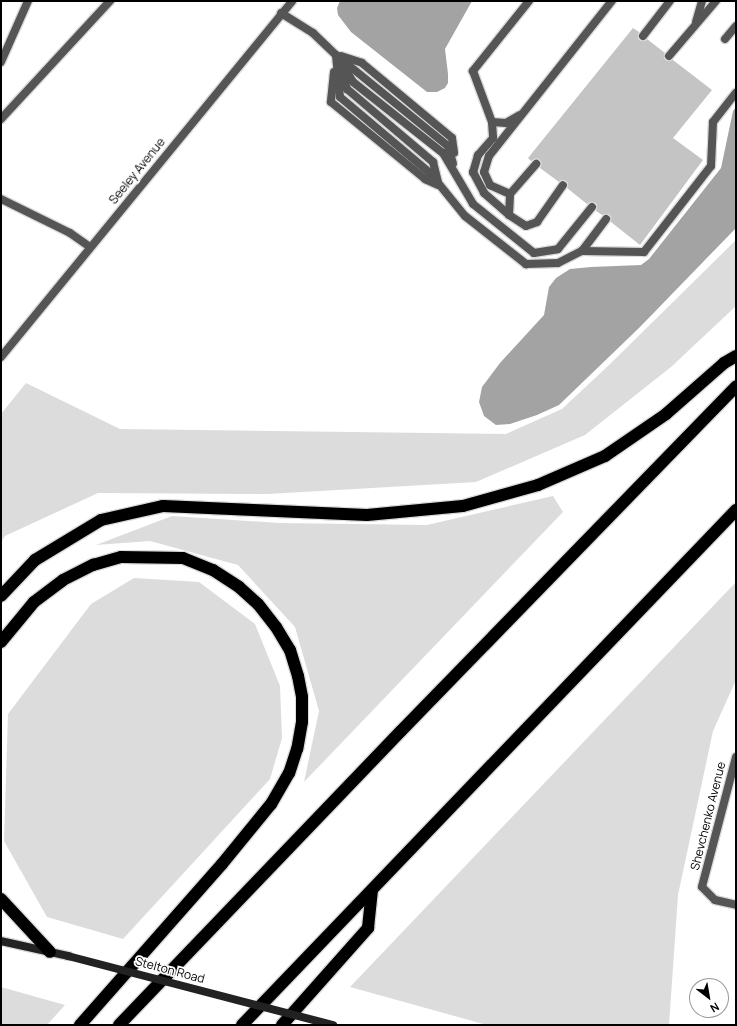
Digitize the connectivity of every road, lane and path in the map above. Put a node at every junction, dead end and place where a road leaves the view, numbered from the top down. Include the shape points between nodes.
1 (28, 1) edge
2 (110, 1) edge
3 (292, 1) edge
4 (529, 1) edge
5 (612, 1) edge
6 (670, 1) edge
7 (702, 1) edge
8 (716, 1) edge
9 (281, 13) junction
10 (696, 24) junction
11 (736, 26) edge
12 (643, 36) dead end
13 (725, 39) dead end
14 (336, 55) junction
15 (669, 56) dead end
16 (1, 62) edge
17 (736, 93) edge
18 (522, 114) junction
19 (1, 120) edge
20 (492, 122) junction
21 (536, 164) dead end
22 (456, 172) junction
23 (563, 185) dead end
24 (439, 186) junction
25 (510, 194) junction
26 (1, 199) edge
27 (592, 207) dead end
28 (509, 215) junction
29 (606, 218) dead end
30 (90, 247) junction
31 (582, 251) junction
32 (736, 356) edge
33 (1, 357) edge
34 (736, 386) edge
35 (736, 510) edge
36 (1, 596) edge
37 (1, 642) edge
38 (736, 757) edge
39 (372, 890) junction
40 (1, 899) edge
41 (736, 905) edge
42 (1, 941) edge
43 (50, 952) junction
44 (80, 1025) edge
45 (120, 1025) edge
46 (242, 1025) edge
47 (282, 1025) edge
48 (333, 1025) edge

1 - 16 street
2 - 19 street
3 - 9 street, Seeley Avenue
4 - 20 street via 473,71
5 - 18 street
6 - 12 street
7 - 10 street
8 - 10 street
9 - 14 street via 313,33
9 - 30 street, Seeley Avenue
10 - 15 street
11 - 13 street
14 - 22 street via 353,82 443,153
14 - 22 street via 362,63 452,138
14 - 24 street via 347,89 433,162
14 - 24 street via 331,102 425,179
17 - 31 street via 713,122 711,166 644,252
18 - 20 street via 506,123
18 - 25 street via 489,156 484,172 490,185
20 - 28 street via 493,138 478,155 473,172 484,193
21 - 25 street
22 - 27 street via 473,204 534,253 558,249
23 - 28 street via 537,222 526,226
24 - 31 street via 464,216 526,264 558,264
25 - 28 street
26 - 30 street via 70,233
29 - 31 street
30 - 33 street, Seeley Avenue
32 - 36 highway via 724,363 666,414 604,456 538,485 463,506 367,515 163,506 102,520 35,560
34 - 45 highway via 401,730
35 - 39 highway
37 - 44 highway via 34,602 63,580 93,565 121,557 183,558 213,570 239,587 258,604 290,650 298,676 302,697 302,722 297,749 289,773 271,804 222,864
38 - 41 street, Shevchenko Avenue via 702,887 715,900
39 - 46 highway
39 - 47 highway via 368,928
40 - 43 highway
42 - 43 main road, Stelton Road
43 - 48 main road, Stelton Road, bridge

